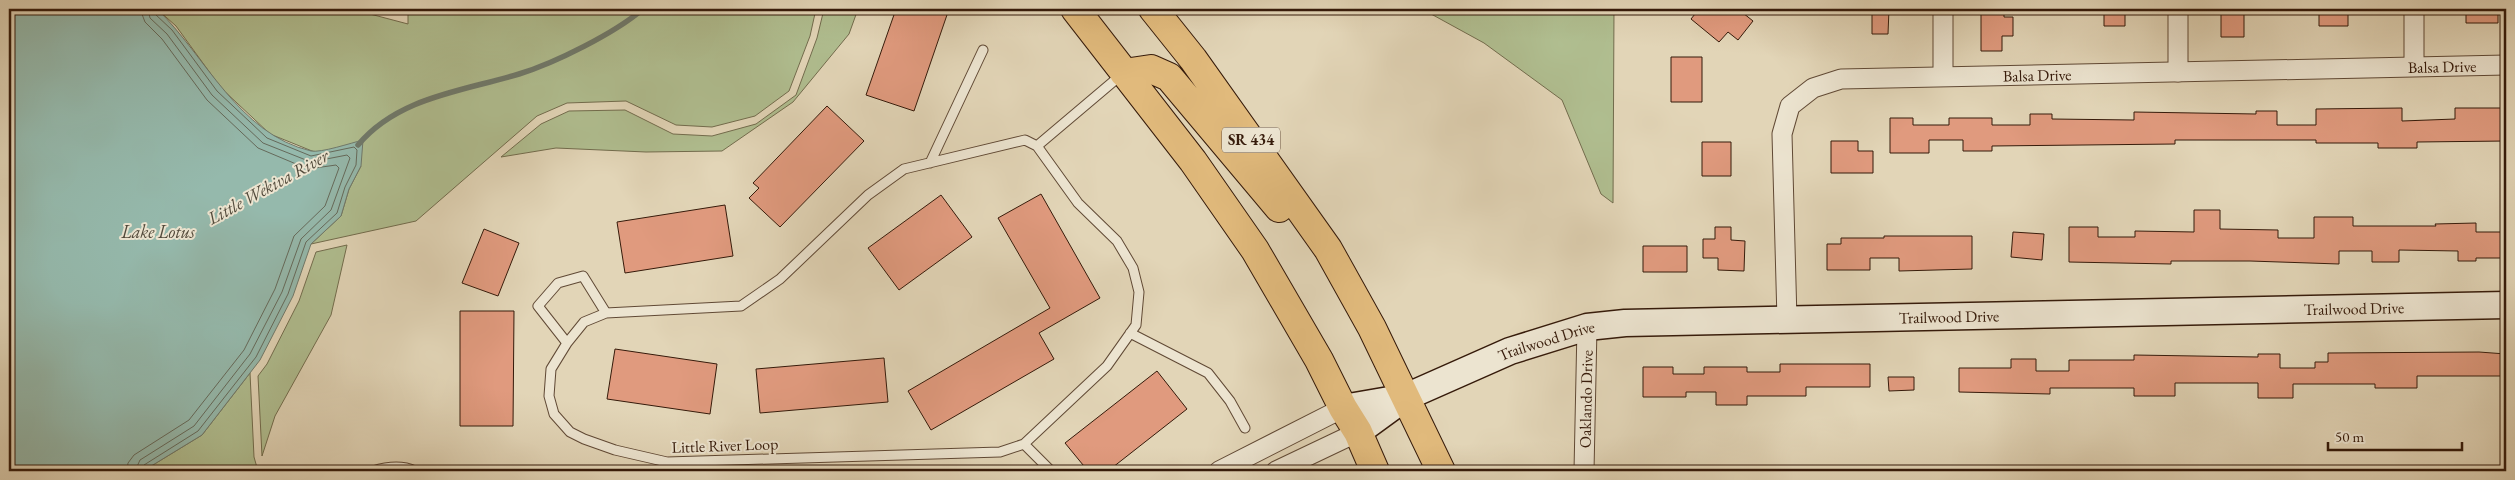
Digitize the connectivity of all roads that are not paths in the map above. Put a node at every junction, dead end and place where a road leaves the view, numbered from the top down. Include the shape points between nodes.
1 (1075, 9) edge
2 (1153, 9) edge
3 (1943, 9) edge
4 (2178, 9) edge
5 (2414, 9) edge
6 (982, 50) dead end
7 (2506, 65) edge
8 (2414, 66) junction
9 (2178, 72) junction
10 (1124, 73) junction
11 (1943, 76) junction
12 (1037, 146) junction
13 (930, 163) junction
14 (1328, 249) junction
15 (2506, 305) edge
16 (606, 313) junction
17 (1787, 320) junction
18 (1587, 327) junction
19 (1130, 333) junction
20 (567, 343) junction
21 (1406, 397) junction
22 (1343, 408) junction
23 (1244, 428) dead end
24 (1358, 432) junction
25 (1024, 444) junction
26 (373, 471) edge
27 (415, 471) edge
28 (1051, 471) edge
29 (1219, 471) edge
30 (1276, 471) edge
31 (1375, 471) edge
32 (1441, 471) edge
33 (1584, 471) edge

1 - 10 main road
2 - 14 main road, SR 434 via 1193,59
3 - 11 street
4 - 9 street
5 - 8 street
6 - 13 lane
7 - 8 street, Balsa Drive
8 - 9 street, Balsa Drive
9 - 11 street, Balsa Drive
10 - 12 lane
10 - 14 main road via 1152,69 1169,77 1285,214
10 - 22 main road via 1193,161 1256,250 1297,319
11 - 17 street, Balsa Drive via 1841,79 1813,88 1790,106 1782,134
12 - 13 lane, Little River Loop via 1025,140
12 - 19 lane, Little River Loop via 1078,203 1116,241 1133,268 1139,292 1136,325
13 - 16 lane, Little River Loop via 904,169 868,195 780,279 741,306
14 - 21 main road, SR 434
15 - 17 street, Trailwood Drive
16 - 20 lane, Little River Loop via 584,322
16 - 20 lane via 583,276 558,283 538,306
17 - 18 street, Trailwood Drive via 1625,323
18 - 21 street, Trailwood Drive via 1510,351
18 - 33 street, Oaklando Drive
19 - 23 lane via 1208,373 1230,401
19 - 25 lane, Little River Loop via 1107,366
20 - 25 lane, Little River Loop via 551,369 549,396 554,414 570,432 584,439 667,462 1000,452
21 - 22 street, Trailwood Drive
21 - 24 street, Trailwood Drive
21 - 32 main road, SR 434
22 - 24 main road
22 - 29 street
24 - 30 street
24 - 31 main road
25 - 28 lane
26 - 27 lane via 409,468

